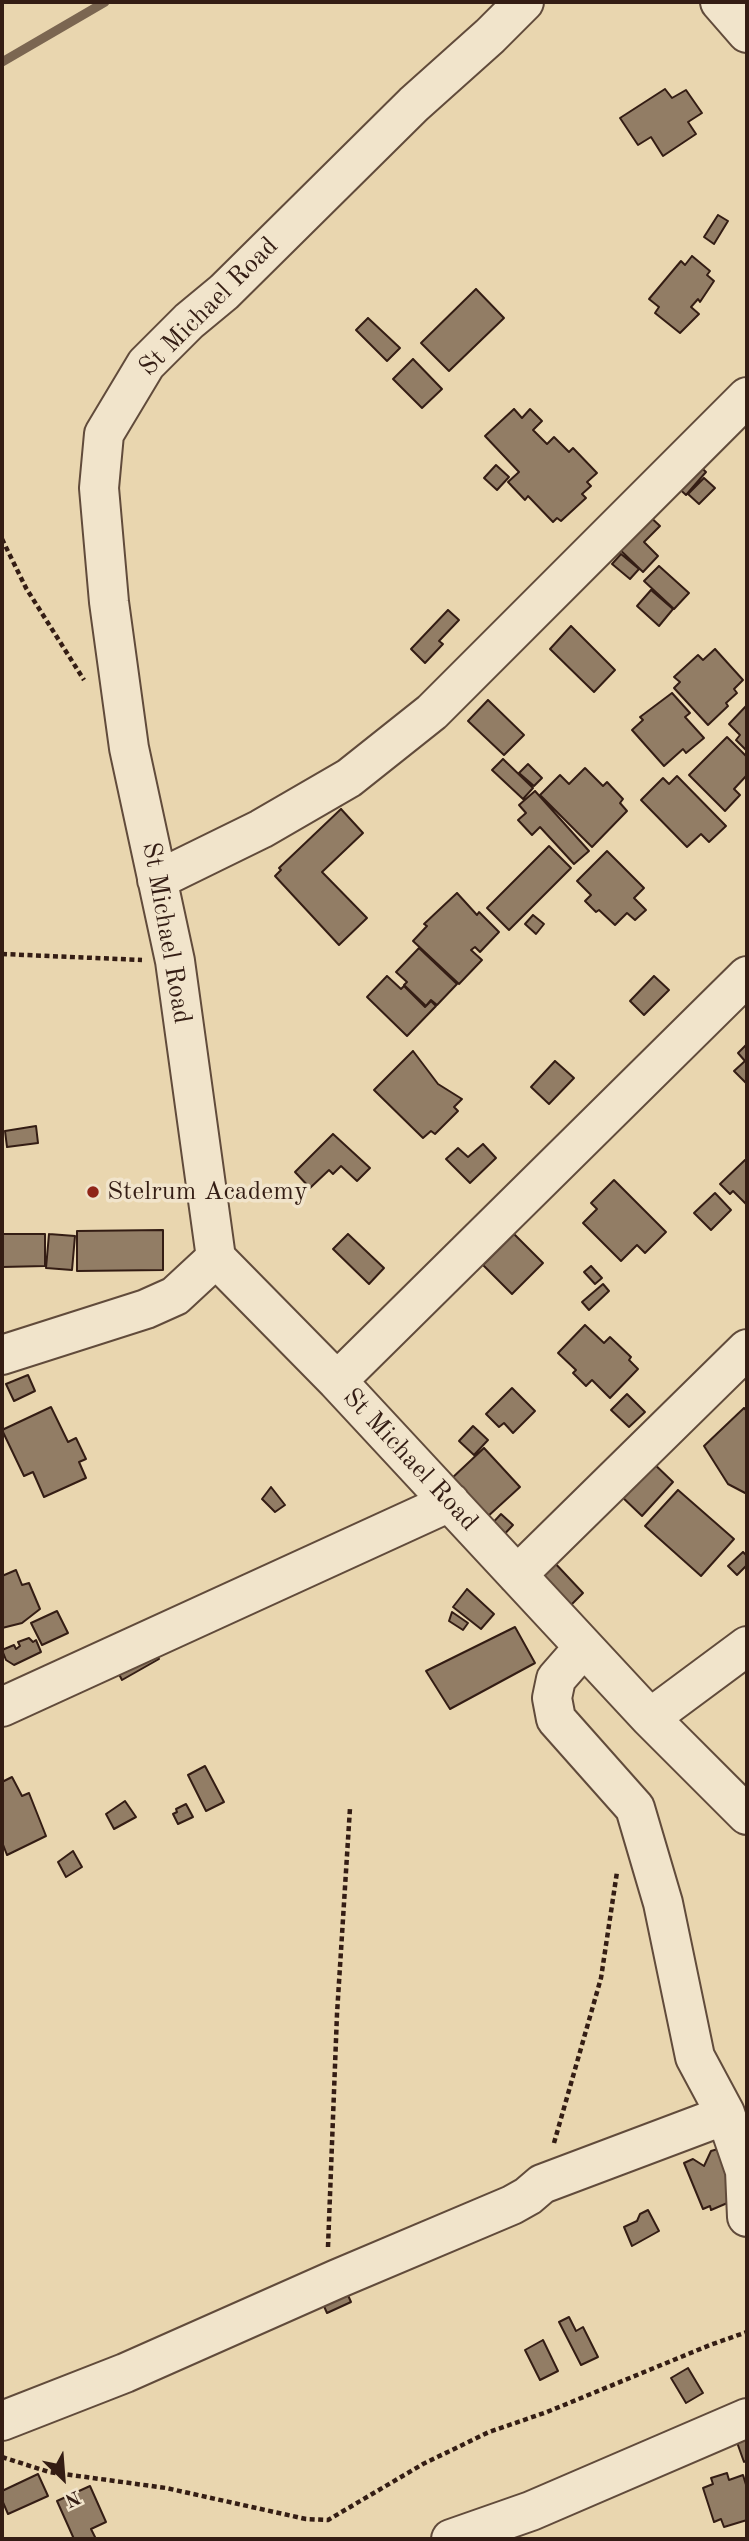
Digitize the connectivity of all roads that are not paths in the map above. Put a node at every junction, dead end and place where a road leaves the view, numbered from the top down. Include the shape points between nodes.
1 (524, 2) edge
2 (720, 2) edge
3 (492, 19) edge
4 (747, 33) edge
5 (747, 397) edge
6 (157, 880) junction
7 (747, 976) edge
8 (216, 1258) junction
9 (747, 1349) edge
10 (2, 1355) edge
11 (337, 1381) junction
12 (450, 1502) junction
13 (517, 1575) junction
14 (747, 1646) edge
15 (583, 1648) junction
16 (2, 1707) edge
17 (650, 1718) junction
18 (747, 1815) edge
19 (725, 2113) junction
20 (747, 2217) edge
21 (747, 2418) edge
22 (2, 2421) edge
23 (451, 2539) edge

1 - 3 street, St Michael Road
2 - 4 street
3 - 6 street, St Michael Road via 414,104 146,364 104,434 99,488 110,602 129,748
5 - 6 street via 432,712 349,778
6 - 8 street, St Michael Road via 175,961
7 - 11 street
8 - 10 street via 175,1296
8 - 11 street, St Michael Road
9 - 13 street
11 - 12 street, St Michael Road
12 - 13 street, St Michael Road
12 - 16 street
13 - 15 street, St Michael Road
14 - 17 street
15 - 17 street, St Michael Road
15 - 19 street via 556,1679 552,1698 556,1719 635,1808 663,1902 695,2057
17 - 18 street, St Michael Road
19 - 20 street via 745,2171
19 - 22 street via 542,2184 512,2205
21 - 23 street via 531,2511

